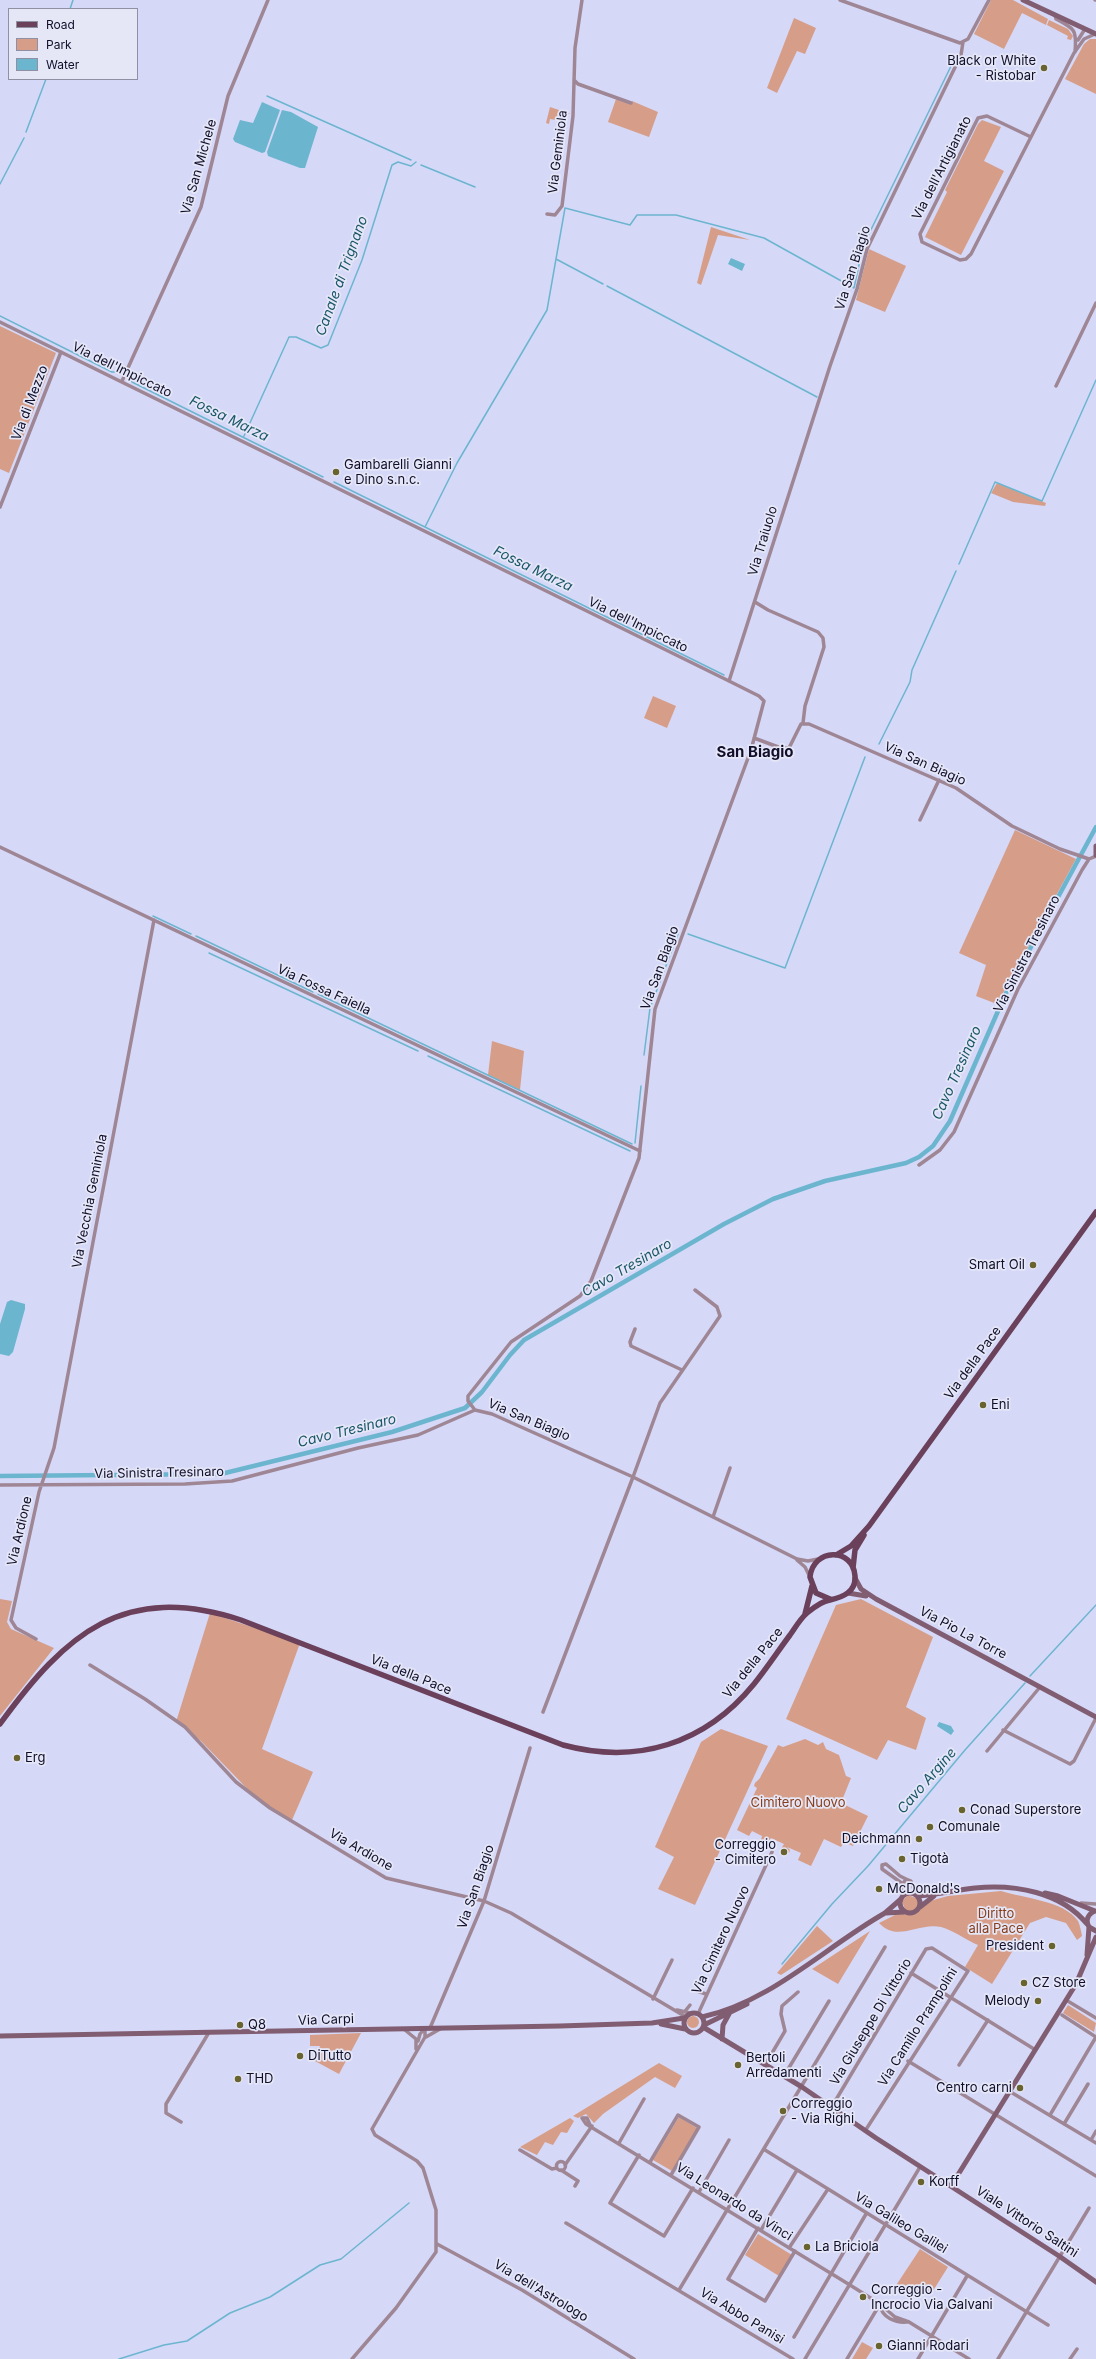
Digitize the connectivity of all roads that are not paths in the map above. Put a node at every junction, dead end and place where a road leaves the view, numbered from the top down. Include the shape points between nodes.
1 (268, 0) edge
2 (582, 0) edge
3 (840, 0) edge
4 (989, 0) edge
5 (1023, 0) edge
6 (985, 2) edge
7 (1055, 15) junction
8 (1085, 29) junction
9 (1096, 34) edge
10 (963, 42) junction
11 (1074, 53) junction
12 (574, 80) junction
13 (631, 103) dead end
14 (1031, 137) junction
15 (547, 214) dead end
16 (1096, 303) edge
17 (0, 322) edge
18 (61, 352) junction
19 (122, 381) junction
20 (1056, 386) dead end
21 (791, 486) joint
22 (0, 507) edge
23 (755, 602) junction
24 (729, 681) junction
25 (803, 723) junction
26 (754, 738) junction
27 (939, 780) junction
28 (920, 820) dead end
29 (1096, 846) edge
30 (0, 847) edge
31 (1096, 855) edge
32 (1087, 859) junction
33 (154, 920) junction
34 (640, 1151) junction
35 (919, 1165) dead end
36 (1096, 1212) edge
37 (695, 1290) dead end
38 (635, 1329) dead end
39 (682, 1370) junction
40 (475, 1410) junction
41 (730, 1468) dead end
42 (633, 1476) junction
43 (42, 1484) junction
44 (0, 1485) edge
45 (713, 1517) junction
46 (869, 1526) junction
47 (836, 1555) junction
48 (797, 1559) junction
49 (819, 1559) junction
50 (853, 1568) junction
51 (810, 1577) junction
52 (855, 1577) junction
53 (812, 1586) junction
54 (848, 1593) junction
55 (876, 1599) junction
56 (830, 1600) junction
57 (805, 1614) junction
58 (36, 1638) dead end
59 (90, 1665) dead end
60 (1040, 1687) junction
61 (543, 1712) dead end
62 (1096, 1718) edge
63 (0, 1724) edge
64 (1003, 1730) junction
65 (530, 1748) dead end
66 (987, 1751) dead end
67 (772, 1852) dead end
68 (906, 1879) junction
69 (903, 1884) junction
70 (1038, 1893) junction
71 (937, 1894) junction
72 (917, 1895) junction
73 (901, 1898) junction
74 (1066, 1899) junction
75 (484, 1901) junction
76 (1096, 1904) edge
77 (919, 1908) junction
78 (1095, 1911) edge
79 (904, 1912) junction
80 (885, 1913) junction
81 (1088, 1926) junction
82 (1096, 1931) edge
83 (1096, 1937) edge
84 (885, 1947) dead end
85 (929, 1947) joint
86 (1087, 1958) junction
87 (672, 1960) dead end
88 (911, 1974) junction
89 (774, 1985) junction
90 (697, 1991) dead end
91 (798, 1992) dead end
92 (706, 1994) junction
93 (950, 1997) junction
94 (653, 1998) junction
95 (1066, 2000) junction
96 (829, 2001) dead end
97 (690, 2005) dead end
98 (729, 2014) junction
99 (686, 2015) junction
100 (700, 2015) junction
101 (1062, 2016) dead end
102 (1096, 2018) edge
103 (988, 2020) junction
104 (652, 2023) junction
105 (703, 2026) junction
106 (428, 2028) junction
107 (442, 2028) junction
108 (402, 2029) junction
109 (685, 2029) junction
110 (699, 2032) junction
111 (208, 2034) junction
112 (0, 2036) edge
113 (425, 2037) junction
114 (1096, 2037) edge
115 (722, 2039) junction
116 (417, 2042) junction
117 (1034, 2049) junction
118 (416, 2050) junction
119 (908, 2061) junction
120 (765, 2065) junction
121 (959, 2065) dead end
122 (784, 2076) junction
123 (1088, 2084) dead end
124 (802, 2087) junction
125 (1008, 2090) junction
126 (644, 2099) dead end
127 (832, 2108) junction
128 (994, 2114) junction
129 (1050, 2115) junction
130 (181, 2122) dead end
131 (1064, 2124) junction
132 (865, 2131) junction
133 (1096, 2131) edge
134 (730, 2140) dead end
135 (1091, 2140) junction
136 (619, 2143) junction
137 (1096, 2143) edge
138 (520, 2150) dead end
139 (765, 2150) junction
140 (639, 2155) junction
141 (650, 2162) junction
142 (565, 2165) junction
143 (920, 2167) junction
144 (559, 2169) junction
145 (797, 2170) junction
146 (671, 2175) junction
147 (1096, 2176) edge
148 (575, 2186) dead end
149 (951, 2186) junction
150 (693, 2188) junction
151 (828, 2189) junction
152 (699, 2192) junction
153 (1089, 2208) dead end
154 (729, 2211) junction
155 (866, 2214) junction
156 (566, 2223) dead end
157 (886, 2225) junction
158 (759, 2229) junction
159 (437, 2244) junction
160 (789, 2248) junction
161 (795, 2251) junction
162 (1059, 2256) junction
163 (831, 2274) junction
164 (967, 2276) junction
165 (1096, 2282) edge
166 (850, 2285) junction
167 (679, 2290) junction
168 (880, 2304) junction
169 (1026, 2311) junction
170 (1048, 2325) dead end
171 (931, 2336) junction
172 (794, 2337) dead end
173 (1077, 2349) dead end
174 (352, 2359) edge
175 (634, 2359) edge
176 (793, 2359) edge
177 (805, 2359) edge
178 (847, 2359) edge
179 (918, 2359) edge
180 (969, 2359) edge
181 (998, 2359) edge
182 (1070, 2359) edge

1 - 19 street, Via San Michele via 228,96 201,207
2 - 12 street, Via Geminiola via 575,48
3 - 10 street via 955,43
4 - 6 street
5 - 7 main road
6 - 10 street via 968,39
7 - 8 main road
7 - 11 street via 1056,19 1074,30
8 - 9 main road
8 - 11 street via 1078,38
9 - 11 street, Via dell'Artigianato via 1084,39
10 - 21 street, Via San Biagio via 961,55 867,249 857,289
11 - 14 street, Via dell'Artigianato
12 - 13 street via 578,84
12 - 15 street, Via Geminiola via 573,116 562,206 555,215
14 - 14 street, Via dell'Artigianato via 968,256 960,260 922,242 920,234 978,118 987,116
16 - 20 street
17 - 18 street, Via dell'Impiccato
18 - 19 street, Via dell'Impiccato
18 - 22 street, Via di Mezzo
19 - 24 street, Via dell'Impiccato
21 - 23 street, Via Traiuolo
23 - 24 street
23 - 25 street via 818,632 823,638 824,647 804,711
24 - 26 street, Via dell'Impiccato via 764,701
25 - 26 street via 789,748 781,748
25 - 27 street, Via San Biagio
26 - 34 street, Via San Biagio via 655,1009
27 - 28 street
27 - 32 street, Via San Biagio via 966,793 1012,826
29 - 31 main road
30 - 33 street, Via Fossa Faiella
31 - 32 street
32 - 35 street, Via Sinistra Tresinaro via 1018,989 954,1132 940,1150
33 - 34 street, Via Fossa Faiella
33 - 43 street, Via Vecchia Geminiola via 54,1448
34 - 40 street, Via San Biagio via 636,1169 587,1288 572,1302 511,1342 468,1396
36 - 46 main road, Via della Pace
37 - 39 street via 717,1307 720,1316
38 - 39 street via 631,1346
39 - 42 street via 660,1403
40 - 42 street, Via San Biagio via 492,1414
40 - 43 street, Via Sinistra Tresinaro via 418,1435 232,1481 191,1484
41 - 45 street
42 - 45 street
42 - 61 street
43 - 44 street, Via Sinistra Tresinaro
43 - 58 street, Via Ardione via 11,1620 16,1628
45 - 48 street
46 - 47 main road, Via della Pace via 851,1546
46 - 50 main road, Via della Pace via 855,1550
47 - 49 main road
47 - 50 main road via 846,1560
48 - 49 street
48 - 51 street
49 - 51 main road via 812,1567
50 - 52 main road
51 - 53 main road
52 - 54 main road
52 - 55 main road, Via Pio La Torre via 860,1589
53 - 56 main road via 819,1595
53 - 57 main road, Via della Pace
54 - 55 main road, Via Pio La Torre
54 - 56 main road via 842,1598
55 - 60 main road, Via Pio La Torre
56 - 57 main road, Via della Pace
57 - 63 main road, Via della Pace via 754,1684 720,1718 680,1741 641,1752 608,1753 563,1745 241,1620 204,1609 178,1606 130,1612 89,1630 48,1664
59 - 75 street, Via Ardione via 185,1727 236,1782 270,1808 372,1870 386,1878
60 - 62 main road, Via Pio La Torre
60 - 64 street
62 - 64 street via 1074,1761 1070,1764
64 - 66 street
65 - 75 street, Via San Biagio
67 - 92 street, Via Cimitero Nuovo
68 - 69 street
68 - 69 street via 886,1864 882,1865 882,1869
68 - 72 street via 911,1881
69 - 73 street
70 - 71 main road via 987,1887
70 - 74 main road
70 - 81 main road via 1070,1906
71 - 72 main road
71 - 77 main road
72 - 73 main road via 909,1893
72 - 77 main road
73 - 79 main road via 900,1906
73 - 80 main road
74 - 76 street via 1086,1905
74 - 78 main road
75 - 94 street, Via Ardione via 511,1913
75 - 106 street, Via San Biagio
77 - 79 main road via 914,1913
78 - 81 main road via 1089,1915
79 - 80 main road
80 - 89 main road
81 - 82 main road
81 - 86 main road
83 - 86 main road
84 - 124 street
85 - 88 street, Via Giuseppe Di Vittorio
85 - 93 street, Via Camillo Prampolini via 968,1971
86 - 95 main road
87 - 94 street
88 - 93 street
88 - 127 street, Via Giuseppe Di Vittorio
89 - 98 main road
89 - 100 main road via 732,2008
90 - 92 street
91 - 120 street via 782,2006 785,2031
92 - 100 street, Via Cimitero Nuovo
93 - 103 street
93 - 119 street, Via Camillo Prampolini
94 - 99 street, Via Ardione
95 - 102 street
95 - 117 main road
96 - 122 street
97 - 99 street
98 - 105 main road
98 - 115 main road via 723,2025
99 - 100 main road
99 - 104 main road, Via Carpi
99 - 109 main road
100 - 105 main road
101 - 114 street
103 - 117 street
103 - 121 street
104 - 107 main road, Via Carpi
104 - 109 main road, Via Carpi
105 - 110 main road
105 - 115 main road, Viale Vittorio Saltini
106 - 107 main road, Via Carpi
106 - 108 main road, Via Carpi
106 - 113 street
106 - 116 street, Via San Biagio via 420,2034
107 - 113 street
108 - 111 main road, Via Carpi
108 - 116 street via 414,2035
109 - 110 main road via 691,2033
110 - 115 main road, Viale Vittorio Saltini via 706,2032
111 - 112 main road, Via Carpi
111 - 130 street via 166,2104 166,2113
113 - 118 street
114 - 129 street
115 - 120 main road, Viale Vittorio Saltini
116 - 118 street
117 - 125 main road
118 - 159 street via 372,2131 417,2161 423,2168 436,2210
119 - 128 street
119 - 132 street, Via Camillo Prampolini
120 - 122 main road, Viale Vittorio Saltini
122 - 124 main road, Viale Vittorio Saltini
123 - 131 street
124 - 127 main road, Viale Vittorio Saltini
124 - 139 street
125 - 128 main road
125 - 129 street
126 - 136 street
127 - 132 main road, Viale Vittorio Saltini
128 - 147 street
128 - 149 main road
129 - 131 street
131 - 135 street
132 - 143 main road, Viale Vittorio Saltini
133 - 135 street
134 - 152 street
135 - 137 street
136 - 140 street, Via Leonardo da Vinci
136 - 142 street, Via Leonardo da Vinci via 591,2125
138 - 144 street via 552,2169
139 - 145 street, Via Galileo Galilei
139 - 154 street
140 - 141 street, Via Leonardo da Vinci
140 - 150 street via 610,2203 664,2236
141 - 146 street, Via Leonardo da Vinci
141 - 146 street via 678,2115 699,2127
142 - 144 street
142 - 144 street via 558,2162
143 - 149 main road, Viale Vittorio Saltini
143 - 157 street
144 - 148 street via 578,2181
145 - 151 street, Via Galileo Galilei
145 - 158 street
146 - 150 street, Via Leonardo da Vinci
149 - 162 main road, Viale Vittorio Saltini
150 - 152 street, Via Leonardo da Vinci
151 - 155 street, Via Galileo Galilei
151 - 160 street
152 - 154 street, Via Leonardo da Vinci
153 - 162 street
154 - 158 street, Via Leonardo da Vinci
154 - 167 street
155 - 157 street, Via Galileo Galilei
155 - 163 street
156 - 167 street, Via Abbo Panisi
157 - 164 street, Via Galileo Galilei
157 - 166 street
158 - 160 street, Via Leonardo da Vinci
158 - 161 street via 728,2279 765,2301
159 - 174 street via 436,2252 396,2308
159 - 175 street, Via dell'Astrologo via 522,2290
160 - 161 street, Via Leonardo da Vinci
161 - 163 street, Via Leonardo da Vinci
162 - 165 main road, Viale Vittorio Saltini
162 - 169 street
163 - 166 street, Via Leonardo da Vinci
163 - 172 street
164 - 169 street, Via Galileo Galilei
164 - 171 street
166 - 168 street, Via Leonardo da Vinci
166 - 177 street
167 - 176 street, Via Abbo Panisi
168 - 171 street via 885,2315 893,2321 909,2322
168 - 178 street
169 - 170 street, Via Galileo Galilei
169 - 181 street
171 - 179 street
171 - 180 street
173 - 182 street

